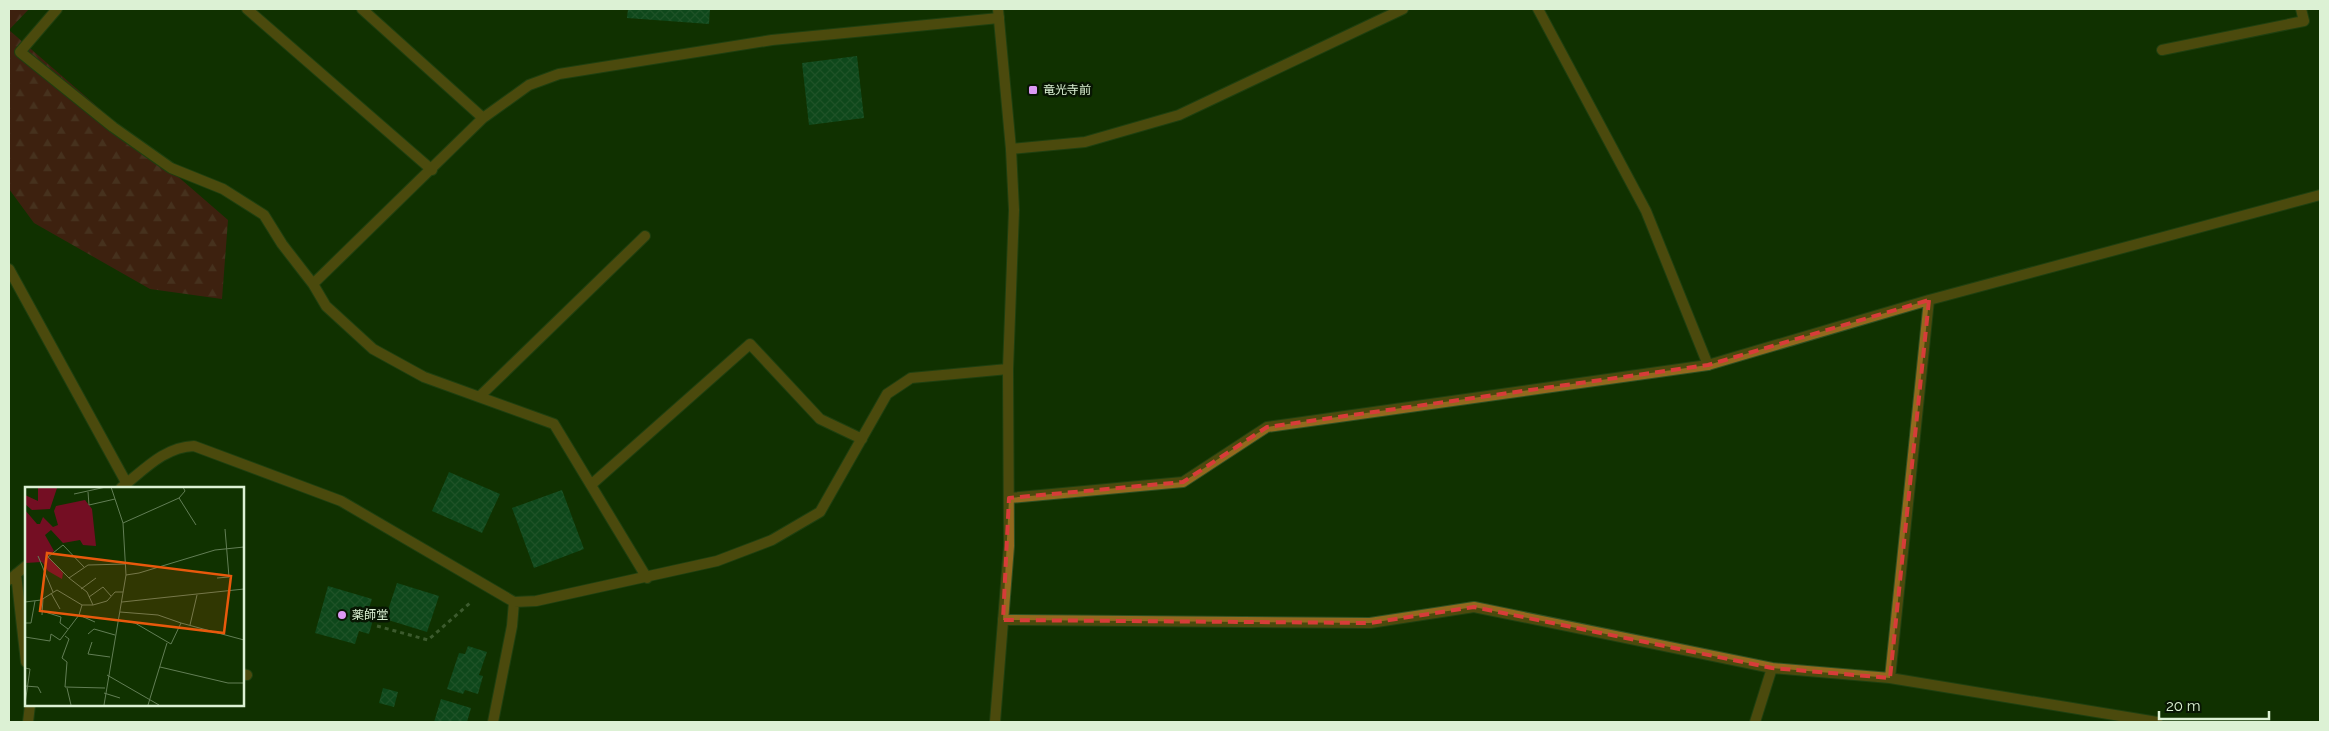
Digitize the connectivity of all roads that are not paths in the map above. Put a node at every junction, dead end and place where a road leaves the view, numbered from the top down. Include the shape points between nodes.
1 (57, 9) edge
2 (248, 9) edge
3 (362, 9) edge
4 (1403, 9) edge
5 (1538, 9) edge
6 (2301, 9) edge
7 (998, 13) edge
8 (2162, 50) dead end
9 (483, 118) junction
10 (1011, 149) junction
11 (432, 170) junction
12 (2320, 195) edge
13 (645, 236) dead end
14 (9, 269) edge
15 (314, 284) junction
16 (1929, 300) junction
17 (1708, 364) junction
18 (1008, 368) junction
19 (479, 397) junction
20 (862, 440) junction
21 (592, 484) junction
22 (124, 486) edge
23 (1009, 498) junction
24 (25, 567) edge
25 (12, 577) edge
26 (647, 578) junction
27 (514, 602) junction
28 (1003, 620) junction
29 (25, 656) edge
30 (1772, 668) junction
31 (1890, 678) junction
32 (30, 706) edge
33 (28, 722) edge
34 (493, 722) edge
35 (995, 722) edge
36 (1755, 722) edge
37 (2157, 722) edge

1 - 15 street via 20,52 113,128 171,168 223,189 264,215
2 - 11 street
3 - 9 street
4 - 10 street via 1179,115 1085,142
5 - 17 street via 1646,211
6 - 8 street via 2304,21
7 - 9 street via 772,40 560,74 529,85
7 - 10 street
9 - 11 street
10 - 18 street via 1014,210
11 - 15 street
12 - 16 street
13 - 19 street
14 - 22 street
15 - 19 street via 326,306 373,349 424,377
16 - 17 street
16 - 31 street
17 - 23 street via 1267,427 1183,482
18 - 20 street via 911,378 886,394
18 - 23 street
19 - 21 street via 554,424
20 - 21 street via 820,419 750,344
20 - 26 street via 820,512 772,540 717,561
21 - 26 street
22 - 27 street via 158,458 180,446 194,446 341,501
23 - 28 street
24 - 25 street
25 - 29 street
26 - 27 street via 536,601
27 - 34 street
28 - 30 street via 1370,623 1474,607
28 - 35 street
30 - 31 street
30 - 36 street
31 - 37 street
32 - 33 street

